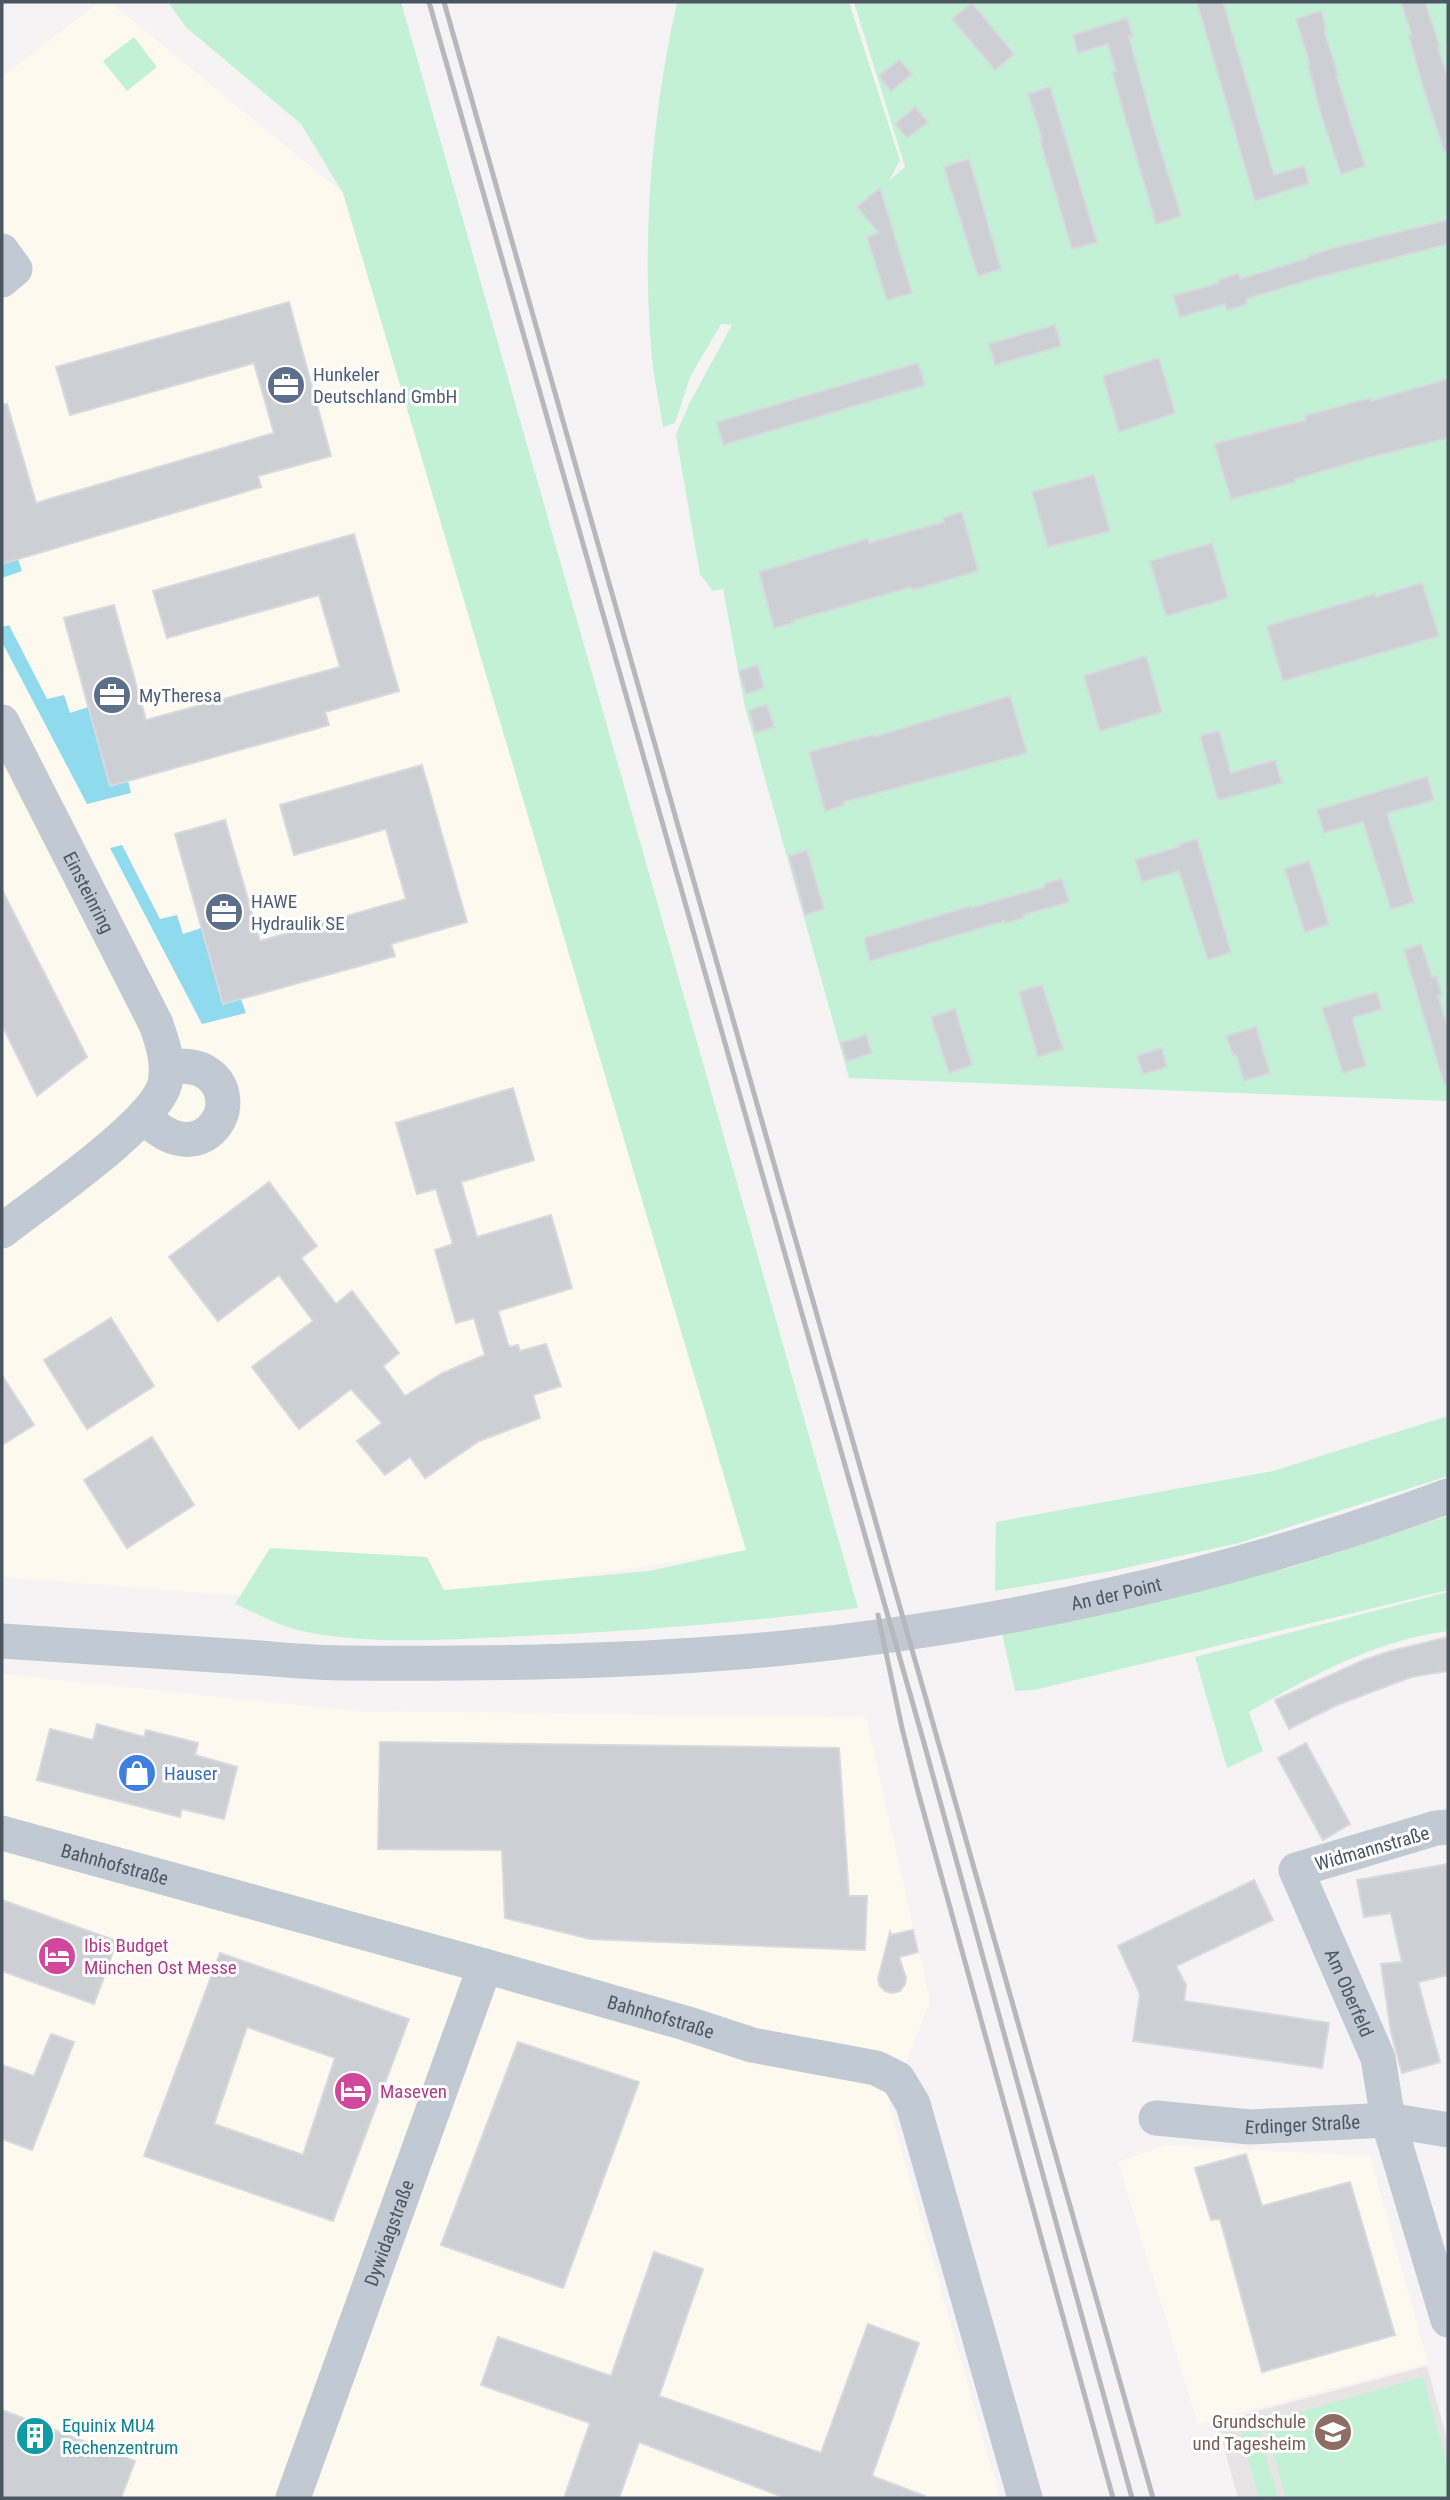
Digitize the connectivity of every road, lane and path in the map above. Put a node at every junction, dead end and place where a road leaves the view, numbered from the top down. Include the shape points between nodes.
1 (2, 251) edge
2 (2, 280) edge
3 (2, 722) edge
4 (167, 1066) junction
5 (144, 1116) junction
6 (2, 1231) edge
7 (1448, 1496) edge
8 (2, 1618) edge
9 (2, 1641) edge
10 (66, 1645) junction
11 (1448, 1827) edge
12 (2, 1833) edge
13 (1296, 1870) joint
14 (485, 1966) junction
15 (1156, 2118) dead end
16 (1388, 2120) junction
17 (1448, 2130) edge
18 (1448, 2320) edge
19 (293, 2498) edge
20 (1025, 2498) edge

1 - 2 street via 15,270
3 - 4 street, Einsteinring via 156,1024
4 - 5 street via 164,1085
4 - 5 street via 195,1068 212,1078 222,1095 221,1114 211,1131 193,1140 165,1134
5 - 6 street
7 - 10 street, An der Point via 1262,1556 1032,1612 773,1649 598,1661 344,1663
8 - 10 street
9 - 10 street, An der Point
11 - 13 street, Widmannstraße
12 - 14 street, Bahnhofstraße
13 - 16 street, Am Oberfeld via 1378,2058
14 - 19 street, Dywidagstraße
14 - 20 street, Bahnhofstraße via 752,2045 876,2068 898,2079 913,2105
15 - 16 street, Erdinger Straße via 1250,2127
16 - 17 street, Erdinger Straße
16 - 18 street, Am Oberfeld

